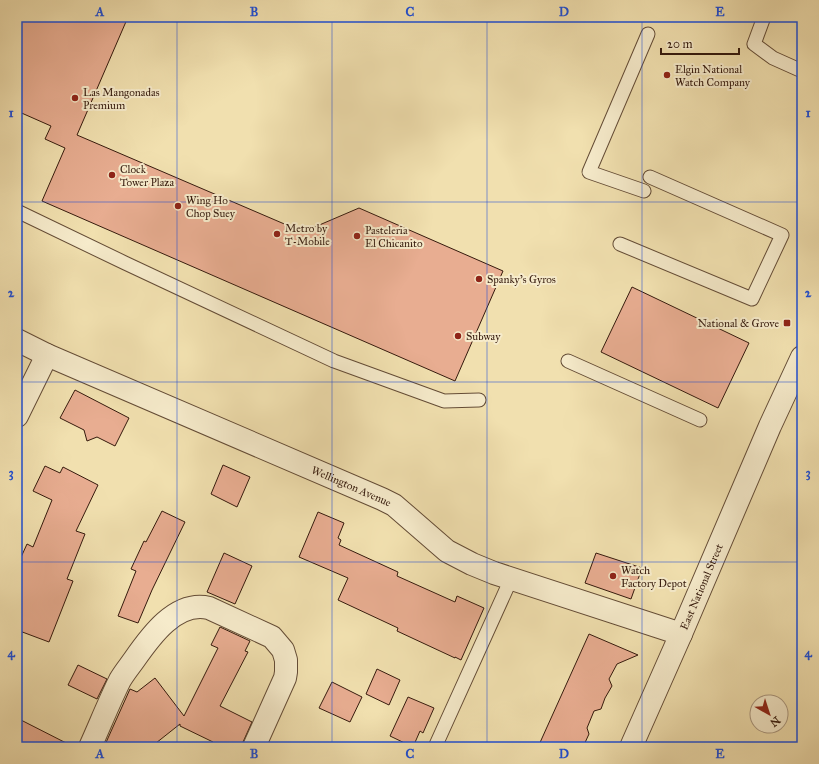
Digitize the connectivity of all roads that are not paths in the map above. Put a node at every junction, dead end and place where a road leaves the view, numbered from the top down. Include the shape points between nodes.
1 (764, 17) edge
2 (648, 34) dead end
3 (802, 71) edge
4 (650, 177) dead end
5 (644, 191) dead end
6 (17, 211) edge
7 (620, 244) dead end
8 (17, 340) edge
9 (47, 356) junction
10 (802, 357) edge
11 (568, 361) dead end
12 (479, 400) dead end
13 (17, 416) edge
14 (700, 420) dead end
15 (511, 579) junction
16 (681, 634) junction
17 (90, 747) edge
18 (254, 747) edge
19 (435, 747) edge
20 (631, 747) edge

1 - 3 lane via 754,44 773,58
2 - 5 lane via 589,172
4 - 7 lane via 782,236 752,299
6 - 12 lane via 334,361 444,401
8 - 9 street, Wellington Avenue
9 - 13 street
9 - 15 street, Wellington Avenue via 382,499 394,505 447,551
10 - 16 street, East National Street
11 - 14 lane
15 - 16 street, Wellington Avenue
15 - 19 lane
16 - 20 street, East National Street
17 - 18 street via 121,679 155,631 176,614 201,606 272,637 283,650 286,660 285,678

